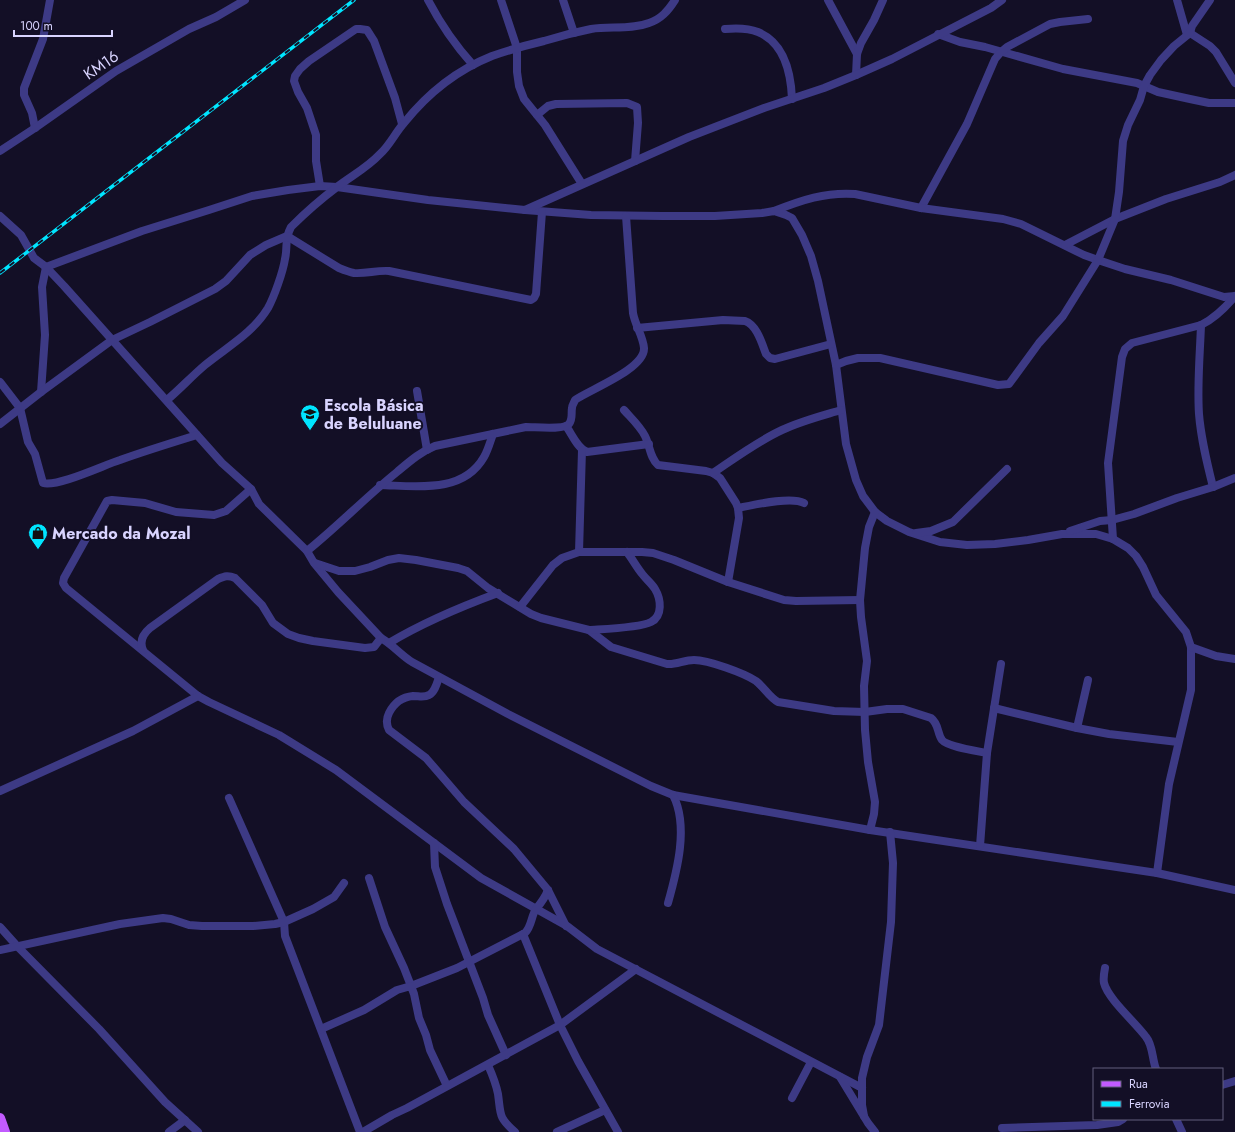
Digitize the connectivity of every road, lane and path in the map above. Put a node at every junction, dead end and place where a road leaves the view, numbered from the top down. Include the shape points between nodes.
1 (50, 0) edge
2 (245, 0) edge
3 (428, 0) edge
4 (501, 0) edge
5 (563, 0) edge
6 (675, 0) edge
7 (828, 0) edge
8 (882, 0) edge
9 (1002, 0) edge
10 (1177, 0) edge
11 (1210, 0) edge
12 (1088, 19) dead end
13 (725, 29) dead end
14 (574, 33) junction
15 (938, 34) junction
16 (1189, 34) junction
17 (517, 48) junction
18 (1001, 52) junction
19 (858, 54) junction
20 (474, 64) junction
21 (856, 75) junction
22 (1235, 83) edge
23 (1144, 86) junction
24 (792, 99) junction
25 (1235, 103) edge
26 (537, 115) junction
27 (402, 124) junction
28 (36, 128) junction
29 (0, 151) edge
30 (635, 161) junction
31 (1235, 175) edge
32 (582, 184) junction
33 (320, 186) junction
34 (337, 187) junction
35 (921, 208) junction
36 (525, 210) junction
37 (774, 210) junction
38 (542, 212) junction
39 (0, 216) edge
40 (626, 216) junction
41 (1115, 219) junction
42 (287, 236) junction
43 (1065, 246) junction
44 (1098, 260) junction
45 (46, 267) junction
46 (1232, 305) edge
47 (1201, 325) junction
48 (637, 328) junction
49 (112, 340) junction
50 (832, 344) junction
51 (836, 365) junction
52 (0, 382) edge
53 (417, 391) dead end
54 (41, 392) junction
55 (167, 400) junction
56 (20, 408) junction
57 (624, 410) dead end
58 (841, 410) junction
59 (0, 424) edge
60 (566, 426) junction
61 (493, 434) junction
62 (197, 435) junction
63 (649, 444) junction
64 (427, 450) junction
65 (582, 450) junction
66 (1008, 469) dead end
67 (713, 473) junction
68 (1235, 478) edge
69 (380, 485) junction
70 (1213, 487) junction
71 (251, 489) junction
72 (804, 502) dead end
73 (738, 508) junction
74 (875, 512) junction
75 (1112, 520) junction
76 (1062, 534) junction
77 (929, 535) junction
78 (1113, 539) junction
79 (307, 551) junction
80 (578, 552) junction
81 (627, 552) junction
82 (314, 563) junction
83 (728, 582) junction
84 (498, 593) junction
85 (860, 600) junction
86 (520, 607) junction
87 (589, 630) junction
88 (382, 638) junction
89 (390, 643) junction
90 (1191, 647) junction
91 (143, 650) junction
92 (1235, 659) edge
93 (1001, 664) dead end
94 (440, 677) junction
95 (1088, 680) dead end
96 (198, 696) junction
97 (994, 708) junction
98 (865, 712) junction
99 (1076, 728) junction
100 (1178, 742) junction
101 (987, 753) junction
102 (0, 791) edge
103 (673, 795) junction
104 (229, 798) dead end
105 (870, 830) junction
106 (890, 832) junction
107 (434, 843) junction
108 (980, 846) junction
109 (1157, 873) junction
110 (369, 878) dead end
111 (344, 883) dead end
112 (548, 890) junction
113 (1235, 890) edge
114 (668, 903) dead end
115 (536, 910) junction
116 (284, 922) junction
117 (566, 926) junction
118 (0, 927) edge
119 (523, 934) junction
120 (17, 946) junction
121 (0, 950) edge
122 (468, 962) junction
123 (1105, 968) dead end
124 (636, 969) junction
125 (411, 986) junction
126 (560, 1025) junction
127 (321, 1029) junction
128 (506, 1055) junction
129 (811, 1062) junction
130 (488, 1065) junction
131 (1156, 1068) edge
132 (839, 1076) junction
133 (1235, 1081) edge
134 (1223, 1085) edge
135 (447, 1086) junction
136 (862, 1088) junction
137 (792, 1098) dead end
138 (605, 1110) junction
139 (864, 1116) junction
140 (0, 1118) edge
141 (185, 1120) junction
142 (1121, 1120) edge
143 (1176, 1120) edge
144 (1002, 1128) dead end
145 (5, 1132) edge
146 (169, 1132) edge
147 (198, 1132) edge
148 (361, 1132) edge
149 (515, 1132) edge
150 (557, 1132) edge
151 (618, 1132) edge
152 (875, 1132) edge
153 (1182, 1132) edge

1 - 28 street via 43,38 24,88 24,95
2 - 28 street, KM16 via 116,71
3 - 20 street via 457,47
4 - 17 street
5 - 14 street
6 - 14 street via 665,14 647,24
7 - 19 street
8 - 19 street
9 - 15 street
10 - 16 street
11 - 16 street
12 - 18 street via 1050,24
13 - 24 street via 742,28 757,31 770,38 780,50 789,73
14 - 17 street
15 - 18 street
15 - 21 street
16 - 22 street via 1216,52
16 - 23 street via 1161,60
17 - 20 street
17 - 26 street via 519,86 524,99
18 - 23 street via 1062,69
18 - 35 street via 995,59 967,124
19 - 21 street
20 - 27 street via 433,91
21 - 24 street
23 - 25 street via 1200,102
23 - 41 street via 1123,141
24 - 30 street via 689,137
26 - 30 street via 548,106 556,104 626,103 637,107
26 - 32 street
27 - 33 street via 386,73 367,30 356,30 309,61 300,69 294,81 316,135 316,161
27 - 34 street via 391,143 380,155
28 - 29 street, KM16
30 - 32 street
31 - 41 street
32 - 36 street
33 - 34 street
33 - 45 street via 252,196 142,231
34 - 36 street
34 - 42 street via 298,220
35 - 37 street via 840,193 821,195
35 - 43 street via 1003,219 1021,224
36 - 38 street
37 - 40 street via 715,216
37 - 50 street via 792,218 811,256
38 - 40 street
38 - 42 street via 536,294 531,300 389,271 347,271
39 - 45 street via 21,235 34,258
40 - 48 street via 633,313
41 - 43 street
41 - 44 street
42 - 49 street via 250,255 215,289
42 - 55 street via 286,260 268,307 257,324 204,366
43 - 44 street
44 - 46 street via 1224,297 1235,296
44 - 51 street via 1063,316 1039,343 1009,384 998,385 880,358 858,358
45 - 49 street
45 - 54 street via 42,287 46,335
46 - 47 street
47 - 70 street via 1199,415
47 - 75 street via 1132,343 1125,349 1108,464
48 - 50 street via 703,321 746,321 753,327 766,354 775,359
48 - 60 street via 643,341 642,356 634,366 575,400 570,424
49 - 54 street
49 - 55 street
50 - 51 street
51 - 58 street
52 - 56 street
53 - 64 street
54 - 56 street
55 - 62 street
56 - 59 street
56 - 62 street via 28,442 35,454 43,483 47,484 69,479 121,459
57 - 63 street via 642,430
58 - 67 street via 781,431
58 - 74 street via 846,444 856,480 862,496
60 - 61 street via 526,427
60 - 65 street
61 - 64 street via 435,446
61 - 69 street via 484,457 475,469 451,483 433,486
62 - 71 street via 222,463
63 - 65 street via 587,452
63 - 67 street via 653,461 658,465
64 - 69 street
65 - 80 street
66 - 77 street via 953,522
67 - 73 street via 720,478
68 - 70 street
69 - 79 street
70 - 75 street
71 - 79 street via 259,504
71 - 91 street via 226,511 214,515 176,512 145,503 107,501 63,583 74,595
72 - 73 street via 781,500
73 - 83 street via 739,518
74 - 77 street via 887,521 915,534
74 - 85 street via 865,548
75 - 76 street via 1100,521
75 - 78 street
76 - 77 street via 995,544 967,545 940,542
76 - 78 street via 1096,534
78 - 90 street via 1128,548 1144,567 1156,595 1186,632
79 - 82 street
80 - 81 street
80 - 86 street via 562,558 553,565
81 - 83 street via 653,553
81 - 87 street via 659,597 658,615 652,622 638,626
82 - 84 street via 339,571 355,571 399,558 416,560 467,571
82 - 88 street
83 - 85 street via 784,600
84 - 86 street
84 - 89 street via 444,614
85 - 98 street via 867,661 864,686
86 - 87 street via 541,618
87 - 98 street via 611,647 666,664 696,660 746,675 778,702 834,711
88 - 89 street
88 - 91 street via 374,647 365,648 313,641 288,634 272,623 262,605 234,578 226,576 218,579 150,628 143,637
89 - 94 street via 402,656
90 - 92 street via 1216,656
90 - 100 street via 1190,690
91 - 96 street
93 - 97 street
94 - 103 street via 521,721
94 - 112 street via 430,695 404,698 393,705 386,725 426,758 464,802 514,849
95 - 99 street
96 - 102 street via 133,731
96 - 107 street via 279,735 336,770
97 - 99 street
97 - 101 street
98 - 101 street via 903,709 918,714 934,720 940,737 947,744
98 - 105 street via 868,762 875,802
99 - 100 street
100 - 109 street via 1166,803
101 - 108 street
103 - 105 street
103 - 114 street via 680,813 680,843
104 - 116 street
105 - 106 street
106 - 108 street
106 - 136 street via 893,882 887,961 879,1025 865,1066
107 - 115 street via 481,878
107 - 122 street via 435,867
108 - 109 street
109 - 113 street
110 - 125 street via 385,927
111 - 116 street via 334,897
112 - 115 street
112 - 117 street
115 - 117 street
115 - 119 street via 530,928
116 - 120 street via 253,926 202,926 163,918 120,924
116 - 127 street via 285,936
117 - 124 street via 597,949
118 - 120 street
119 - 122 street
119 - 126 street
120 - 121 street
120 - 141 street
122 - 125 street
122 - 128 street
123 - 131 street via 1106,988 1146,1037
124 - 126 street
124 - 129 street
125 - 127 street via 397,990 364,1010
125 - 135 street via 430,1050
126 - 128 street
126 - 138 street
127 - 148 street
128 - 130 street
129 - 132 street
129 - 137 street
130 - 135 street
130 - 149 street via 495,1082 501,1115 504,1122
132 - 136 street
132 - 139 street
133 - 134 street
135 - 148 street
136 - 139 street
138 - 150 street
138 - 151 street
139 - 152 street
140 - 145 main road
141 - 146 street
141 - 147 street
142 - 144 street via 1097,1125
143 - 153 street

